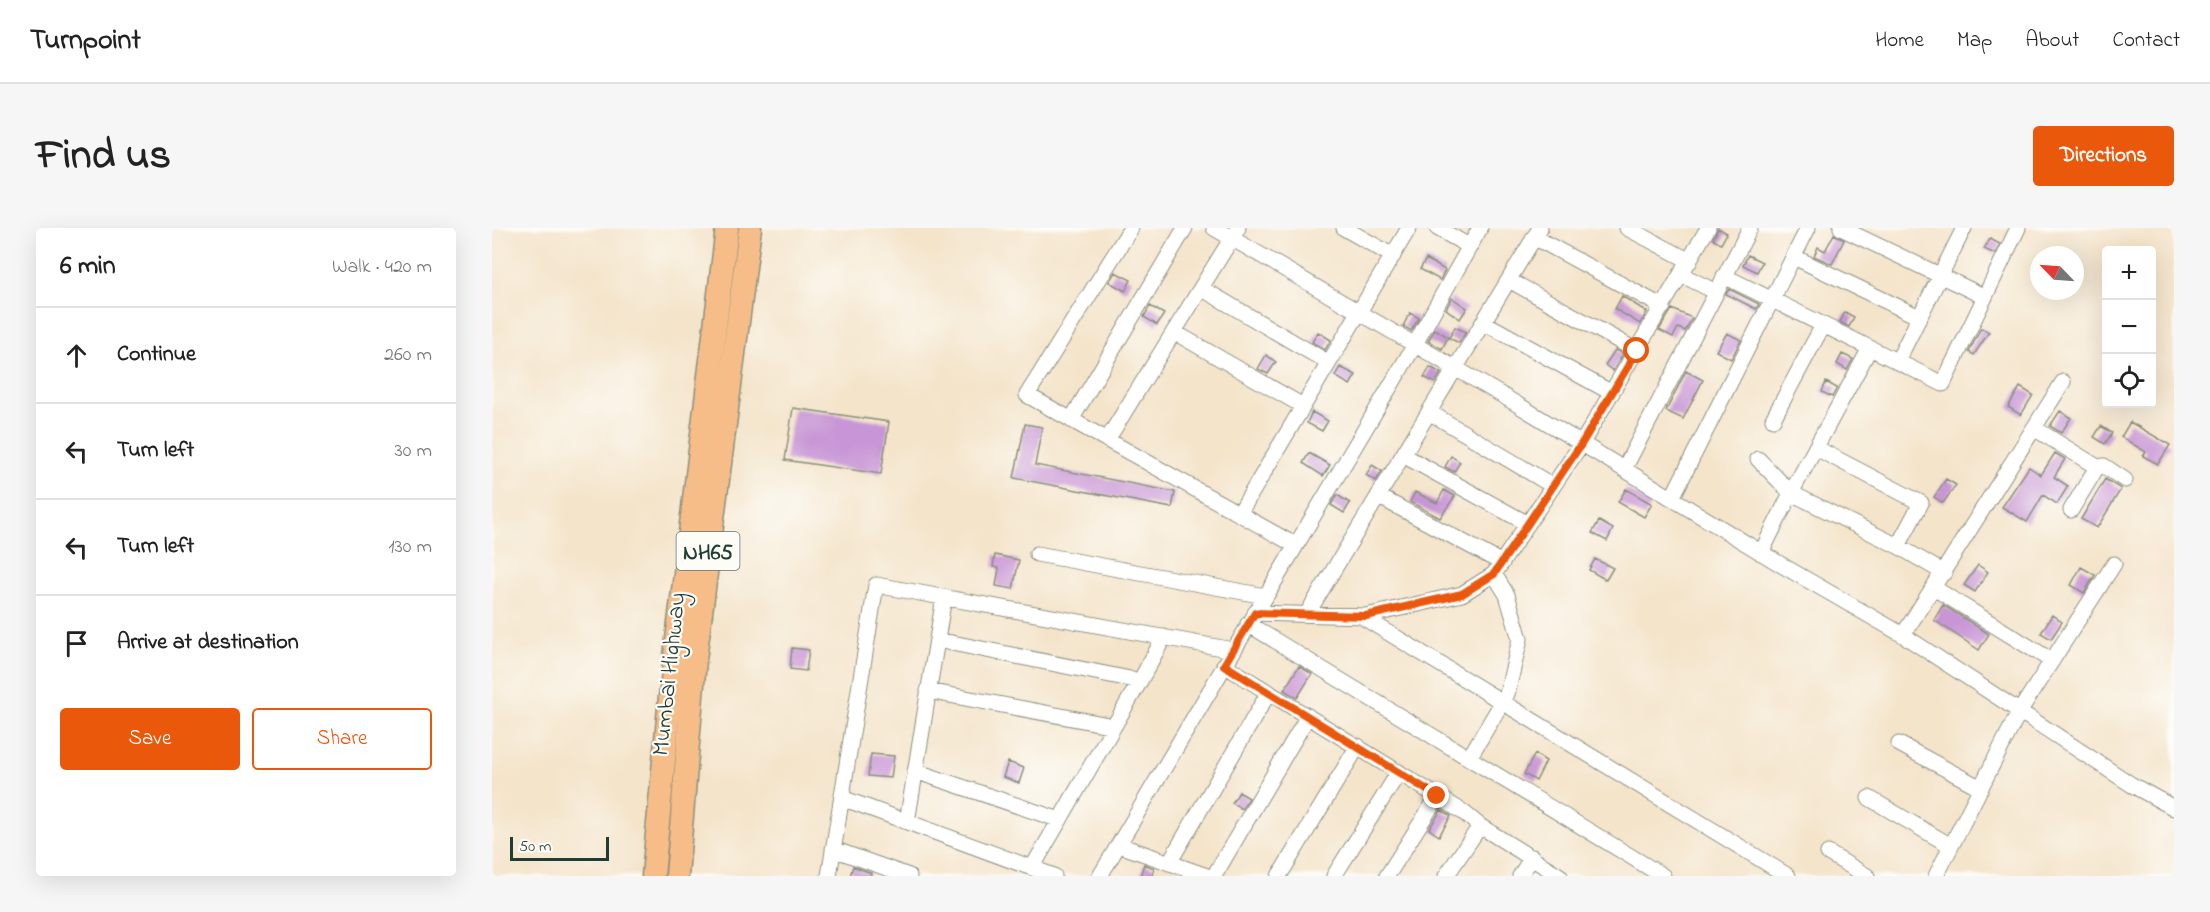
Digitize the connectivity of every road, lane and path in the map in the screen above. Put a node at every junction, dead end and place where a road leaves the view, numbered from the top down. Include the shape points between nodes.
1 (728, 228) edge
2 (750, 228) edge
3 (1131, 228) edge
4 (1185, 228) edge
5 (1214, 228) edge
6 (1344, 228) edge
7 (1410, 228) edge
8 (1437, 228) edge
9 (1480, 228) edge
10 (1627, 228) edge
11 (1708, 228) edge
12 (1750, 228) edge
13 (1809, 228) edge
14 (1841, 228) edge
15 (1964, 228) edge
16 (2018, 228) edge
17 (1235, 233) edge
18 (1537, 233) edge
19 (1469, 246) junction
20 (1393, 256) junction
21 (1794, 257) junction
22 (1690, 261) junction
23 (1682, 275) junction
24 (1724, 276) junction
25 (1940, 276) junction
26 (1509, 280) junction
27 (1201, 288) junction
28 (1716, 292) junction
29 (1985, 297) junction
30 (1772, 300) junction
31 (1663, 307) junction
32 (1359, 312) junction
33 (1920, 317) junction
34 (1483, 322) junction
35 (1824, 325) junction
36 (1174, 332) junction
37 (1414, 344) junction
38 (1870, 348) junction
39 (1637, 351) junction
40 (1897, 362) junction
41 (1329, 363) junction
42 (1456, 368) junction
43 (2063, 382) dead end
44 (1612, 393) junction
45 (1303, 406) junction
46 (1429, 412) junction
47 (1773, 419) dead end
48 (1071, 420) junction
49 (2034, 428) junction
50 (1107, 440) junction
51 (1582, 443) junction
52 (1816, 448) junction
53 (1403, 454) junction
54 (1758, 459) dead end
55 (2097, 467) junction
56 (1624, 469) junction
57 (2125, 480) dead end
58 (1553, 486) junction
59 (1791, 493) junction
60 (1378, 496) junction
61 (1672, 498) junction
62 (2071, 510) dead end
63 (1239, 514) junction
64 (1528, 524) junction
65 (1296, 545) junction
66 (1898, 546) junction
67 (1761, 553) junction
68 (1037, 554) dead end
69 (2114, 564) dead end
70 (1498, 568) junction
71 (1944, 573) junction
72 (1934, 588) junction
73 (1265, 596) junction
74 (944, 597) junction
75 (1307, 614) junction
76 (1361, 616) junction
77 (1252, 618) junction
78 (1903, 635) junction
79 (1164, 637) junction
80 (937, 640) junction
81 (1233, 650) junction
82 (2052, 661) junction
83 (1224, 665) junction
84 (1140, 681) junction
85 (928, 691) junction
86 (1269, 692) junction
87 (1502, 702) junction
88 (2019, 712) junction
89 (1308, 716) junction
90 (1114, 726) junction
91 (1899, 744) dead end
92 (1358, 746) junction
93 (1469, 758) junction
94 (915, 771) junction
95 (1399, 772) junction
96 (1981, 788) junction
97 (1437, 796) junction
98 (842, 798) junction
99 (1869, 798) dead end
100 (2174, 808) edge
101 (1060, 820) junction
102 (907, 822) junction
103 (1480, 826) junction
104 (1119, 845) junction
105 (1951, 846) junction
106 (833, 849) junction
107 (1828, 854) dead end
108 (1532, 858) junction
109 (1640, 862) junction
110 (1169, 863) junction
111 (1032, 868) junction
112 (653, 876) edge
113 (677, 876) edge
114 (829, 876) edge
115 (909, 876) edge
116 (1054, 876) edge
117 (1100, 876) edge
118 (1206, 876) edge
119 (1214, 876) edge
120 (1279, 876) edge
121 (1334, 876) edge
122 (1387, 876) edge
123 (1446, 876) edge
124 (1520, 876) edge
125 (1560, 876) edge
126 (1632, 876) edge
127 (1663, 876) edge
128 (1788, 876) edge
129 (1867, 876) edge
130 (1936, 876) edge

1 - 112 highway, NH65 via 670,697
2 - 113 highway, Mumbai Highway / NH65 via 695,660
3 - 48 street via 1027,395
4 - 48 street
5 - 17 street
6 - 20 street
7 - 20 street
8 - 19 street
9 - 19 street
10 - 22 street
11 - 22 street
12 - 24 street
13 - 21 street
14 - 25 street
15 - 25 street
16 - 29 street
17 - 27 street
17 - 32 street
18 - 26 street
18 - 31 street
19 - 37 street
20 - 32 street
21 - 30 street
21 - 33 street
22 - 23 street
23 - 28 street
23 - 31 street
24 - 28 street
24 - 30 street
25 - 29 street
25 - 33 street
26 - 34 street
26 - 39 street
27 - 36 street
27 - 41 street
28 - 56 street
29 - 40 street via 1943,384
30 - 35 street
30 - 61 street
31 - 39 street
32 - 37 street
32 - 41 street
33 - 40 street
34 - 42 street
34 - 44 street
35 - 38 street
35 - 47 street
36 - 45 street
36 - 50 street
37 - 42 street
37 - 65 street
38 - 40 street
38 - 52 street
39 - 44 street
41 - 45 street
42 - 46 street
42 - 51 street
43 - 49 street
44 - 51 street
45 - 63 street
46 - 53 street
46 - 58 street
48 - 50 street
49 - 55 street
49 - 71 street
50 - 63 street
51 - 56 street
51 - 58 street
52 - 59 street
52 - 66 street via 1921,503
53 - 60 street
53 - 64 street
54 - 59 street
55 - 57 street via 2104,466
55 - 62 street
56 - 61 street
58 - 64 street
59 - 66 street
59 - 67 street
60 - 70 street
60 - 75 street
61 - 67 street
63 - 65 street
64 - 70 street
65 - 73 street
66 - 71 street
67 - 78 street
68 - 73 street
69 - 82 street
70 - 76 street via 1462,594
70 - 87 street via 1520,639
71 - 72 street
72 - 78 street
72 - 82 street
73 - 77 street
74 - 79 street
74 - 80 street
74 - 98 street via 876,585
75 - 76 street
75 - 77 street
76 - 87 street
77 - 81 street
77 - 93 street
78 - 88 street
79 - 81 street
79 - 84 street
80 - 84 street
80 - 85 street
81 - 83 street
82 - 88 street
83 - 86 street
83 - 104 street
84 - 90 street
85 - 90 street
85 - 94 street
86 - 89 street
86 - 110 street
87 - 93 street
87 - 128 street
88 - 96 street
88 - 100 street
89 - 92 street
89 - 119 street
90 - 101 street
91 - 96 street
92 - 95 street
92 - 120 street
93 - 109 street
94 - 101 street
94 - 102 street
95 - 97 street
95 - 121 street
96 - 105 street
97 - 103 street
97 - 122 street
98 - 102 street
98 - 106 street
99 - 105 street
101 - 111 street
102 - 111 street
103 - 108 street
103 - 123 street
104 - 110 street
104 - 117 street
105 - 130 street
106 - 114 street
106 - 115 street
107 - 129 street
108 - 124 street
108 - 125 street
109 - 126 street
109 - 127 street
110 - 118 street
111 - 116 street

